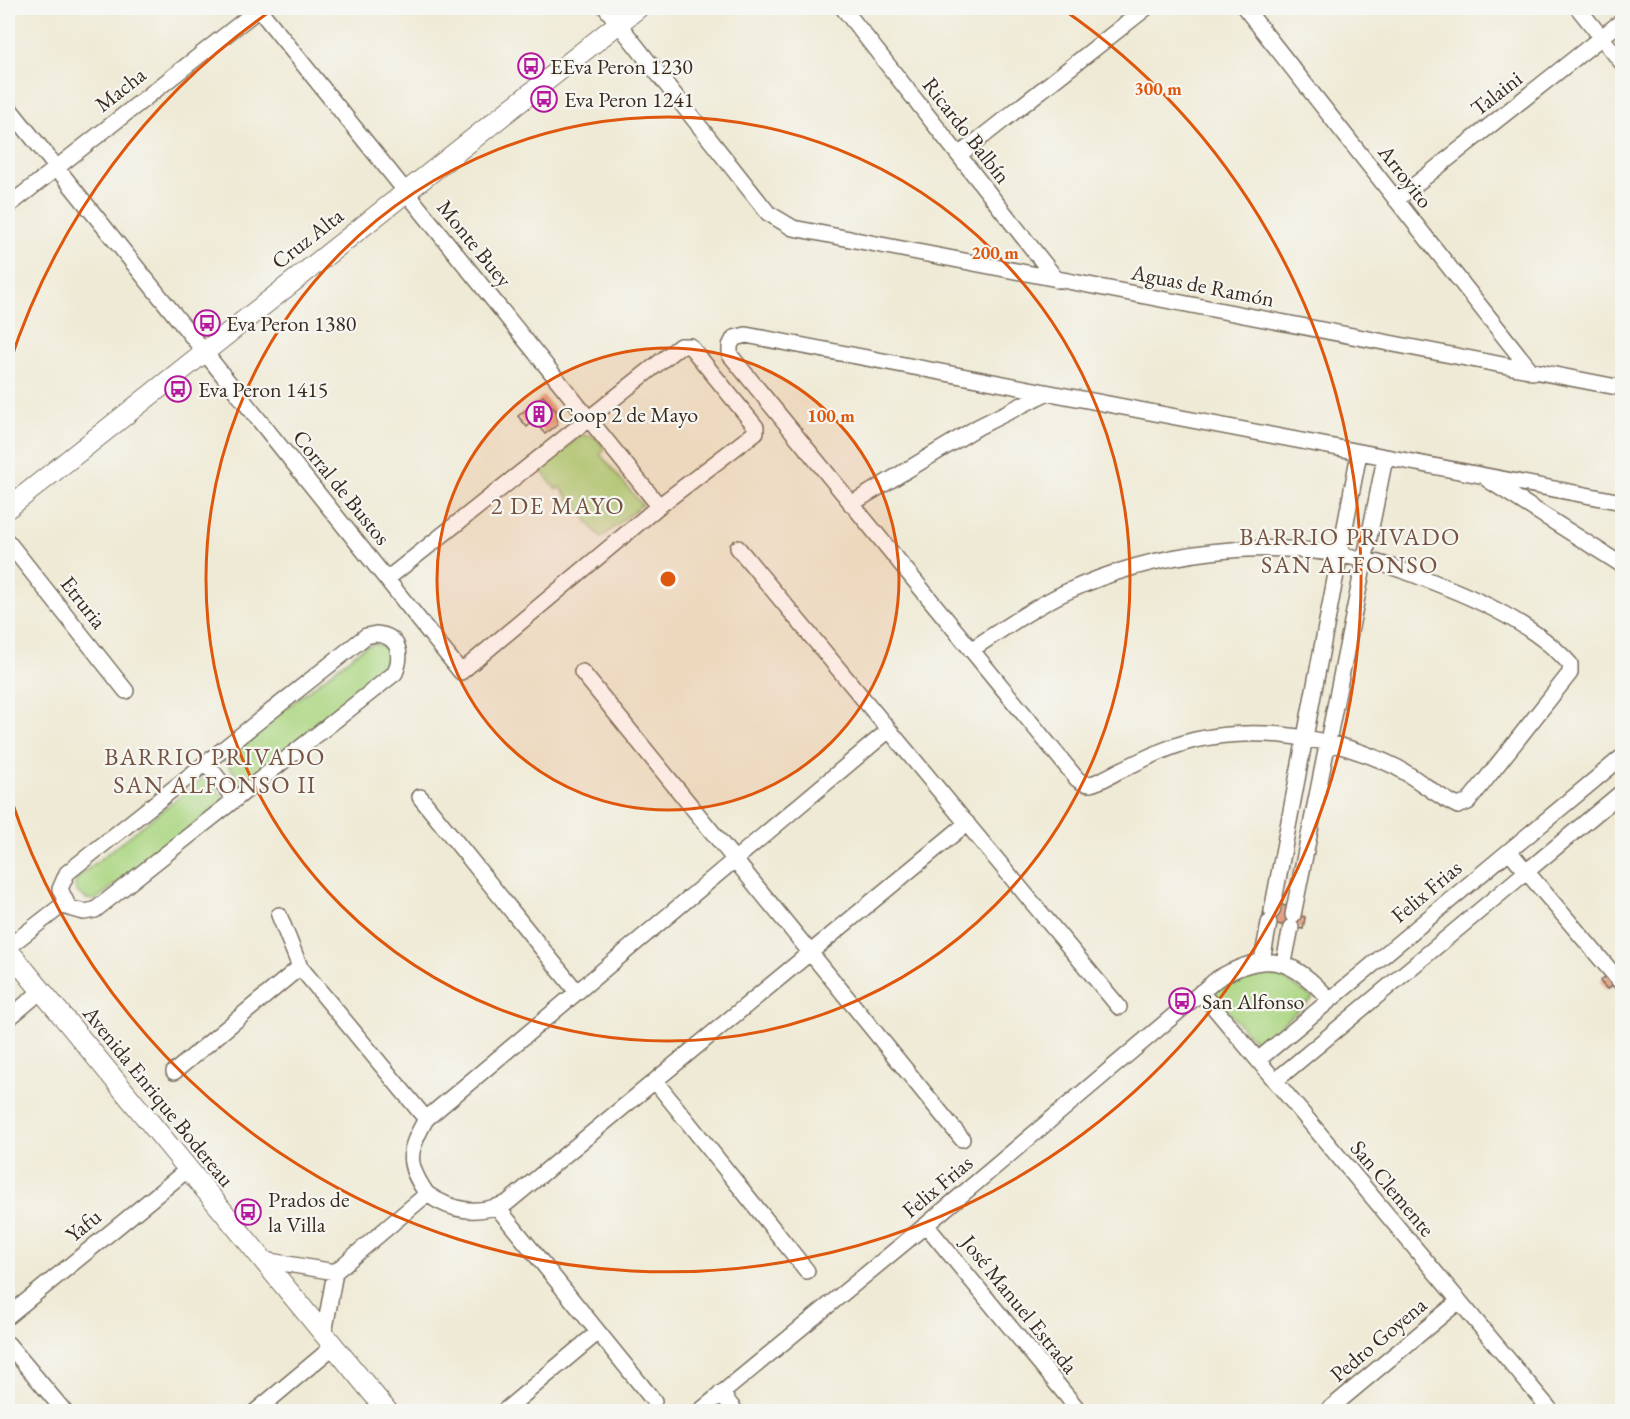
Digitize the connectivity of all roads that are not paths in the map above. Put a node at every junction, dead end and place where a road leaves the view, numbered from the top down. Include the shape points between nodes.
1 (259, 8) edge
2 (638, 8) edge
3 (843, 8) edge
4 (1146, 8) edge
5 (1245, 8) edge
6 (1578, 8) edge
7 (612, 15) edge
8 (1623, 21) edge
9 (1602, 37) junction
10 (1623, 63) edge
11 (8, 106) edge
12 (959, 155) junction
13 (56, 169) junction
14 (404, 191) junction
15 (1396, 200) junction
16 (8, 206) edge
17 (1057, 280) junction
18 (202, 352) junction
19 (1532, 372) junction
20 (1623, 388) edge
21 (1046, 393) junction
22 (588, 418) junction
23 (1359, 453) junction
24 (1385, 458) junction
25 (1480, 475) junction
26 (1623, 502) edge
27 (851, 504) junction
28 (659, 506) junction
29 (8, 508) edge
30 (8, 542) edge
31 (738, 548) dead end
32 (1339, 554) junction
33 (1365, 559) junction
34 (1623, 565) edge
35 (387, 579) junction
36 (971, 650) junction
37 (582, 672) dead end
38 (126, 691) dead end
39 (889, 730) junction
40 (1305, 738) junction
41 (1328, 742) junction
42 (1623, 757) edge
43 (206, 763) junction
44 (1623, 792) edge
45 (420, 797) dead end
46 (235, 800) junction
47 (967, 823) junction
48 (1509, 851) junction
49 (734, 860) junction
50 (1527, 872) junction
51 (65, 903) junction
52 (279, 915) dead end
53 (8, 948) edge
54 (808, 952) junction
55 (1262, 961) junction
56 (1284, 962) junction
57 (300, 967) junction
58 (1623, 984) edge
59 (41, 991) junction
60 (577, 992) junction
61 (1201, 992) junction
62 (1330, 1000) junction
63 (1119, 1006) dead end
64 (8, 1019) edge
65 (1258, 1060) junction
66 (174, 1072) dead end
67 (655, 1081) junction
68 (1275, 1081) junction
69 (426, 1119) junction
70 (962, 1139) dead end
71 (187, 1170) junction
72 (428, 1194) junction
73 (496, 1208) junction
74 (926, 1225) junction
75 (264, 1260) junction
76 (807, 1271) dead end
77 (335, 1272) junction
78 (1459, 1301) junction
79 (8, 1316) edge
80 (597, 1333) junction
81 (329, 1340) junction
82 (8, 1344) edge
83 (721, 1393) junction
84 (654, 1401) dead end
85 (1551, 1411) edge
86 (65, 1412) edge
87 (255, 1412) edge
88 (388, 1412) edge
89 (503, 1412) edge
90 (699, 1412) edge
91 (736, 1412) edge
92 (1080, 1412) edge
93 (1326, 1412) edge

1 - 13 street, Macha
1 - 14 street, Monte Buey
2 - 7 main road, Cruz Alta
3 - 12 street, Ricardo Balbín
4 - 12 street
5 - 15 street, Arroyito
6 - 9 street
7 - 14 main road, Cruz Alta
7 - 17 street, Aguas de Ramón via 777,220 793,228
8 - 9 street, Talaini
9 - 10 street
9 - 15 street, Talaini
11 - 13 street, Corral de Bustos
12 - 17 street, Ricardo Balbín
13 - 16 street, Macha
13 - 18 street, Corral de Bustos
14 - 18 main road, Cruz Alta
14 - 22 street, Monte Buey
15 - 19 street, Arroyito
17 - 19 street, Aguas de Ramón
18 - 29 main road, Cruz Alta
18 - 35 street, Corral de Bustos
19 - 20 street, Aguas de Ramón
21 - 23 street
21 - 27 street via 978,427
21 - 27 street via 746,335 734,338 730,355
22 - 28 street, Monte Buey
22 - 28 street via 680,346 690,346 756,427 756,432
22 - 35 street
23 - 24 street
23 - 32 street
24 - 25 street
24 - 33 street
25 - 26 street
25 - 34 street
27 - 36 street
28 - 35 street, Corral de Bustos via 461,672
30 - 38 street, Etruria
31 - 39 street
32 - 33 street
32 - 36 street via 1248,551 1172,559 1134,568 1064,593
32 - 40 street
33 - 41 street
33 - 41 street via 1413,573 1496,610 1562,656 1570,664 1570,673 1464,804 1452,803 1396,767
36 - 40 street via 1082,782 1098,781 1154,754 1196,740 1234,735
37 - 49 street
39 - 47 street
39 - 49 street
40 - 41 street
40 - 55 street
41 - 56 street
42 - 48 street, Felix Frias
43 - 46 street
43 - 46 street via 366,636 386,635 396,643 400,654 396,673
43 - 51 street via 67,873 60,889
44 - 50 street
45 - 60 street
46 - 51 street via 95,910 76,912
47 - 54 street
47 - 63 street
48 - 50 street
48 - 62 street, Felix Frias
49 - 54 street
49 - 60 street
50 - 58 street
50 - 68 street
51 - 53 street
52 - 57 street
53 - 59 main road, Avenida Enrique Bodereau
54 - 67 street
54 - 70 street
55 - 56 street, Felix Frias
55 - 61 street, Felix Frias via 1234,969
56 - 62 street via 1305,975
57 - 66 street
57 - 69 street
59 - 64 street
59 - 71 main road, Avenida Enrique Bodereau
60 - 69 street
61 - 65 street, San Clemente
61 - 74 street, Felix Frias
62 - 65 street, Felix Frias
65 - 68 street, San Clemente
67 - 73 street
67 - 76 street
68 - 78 street, San Clemente
69 - 72 street via 411,1148 410,1162
71 - 75 main road, Avenida Enrique Bodereau
71 - 79 street, Yafu
72 - 73 street via 445,1206 460,1210
72 - 77 street
73 - 80 street
74 - 83 street, Felix Frias
74 - 92 street, José Manuel Estrada
75 - 77 street
75 - 81 main road, Avenida Enrique Bodereau
77 - 81 street
78 - 85 street, San Clemente
78 - 93 street, Pedro Goyena
80 - 84 street
80 - 89 street
81 - 87 street
81 - 88 main road, Avenida Enrique Bodereau
82 - 86 street
83 - 90 street, Felix Frias
83 - 91 street

